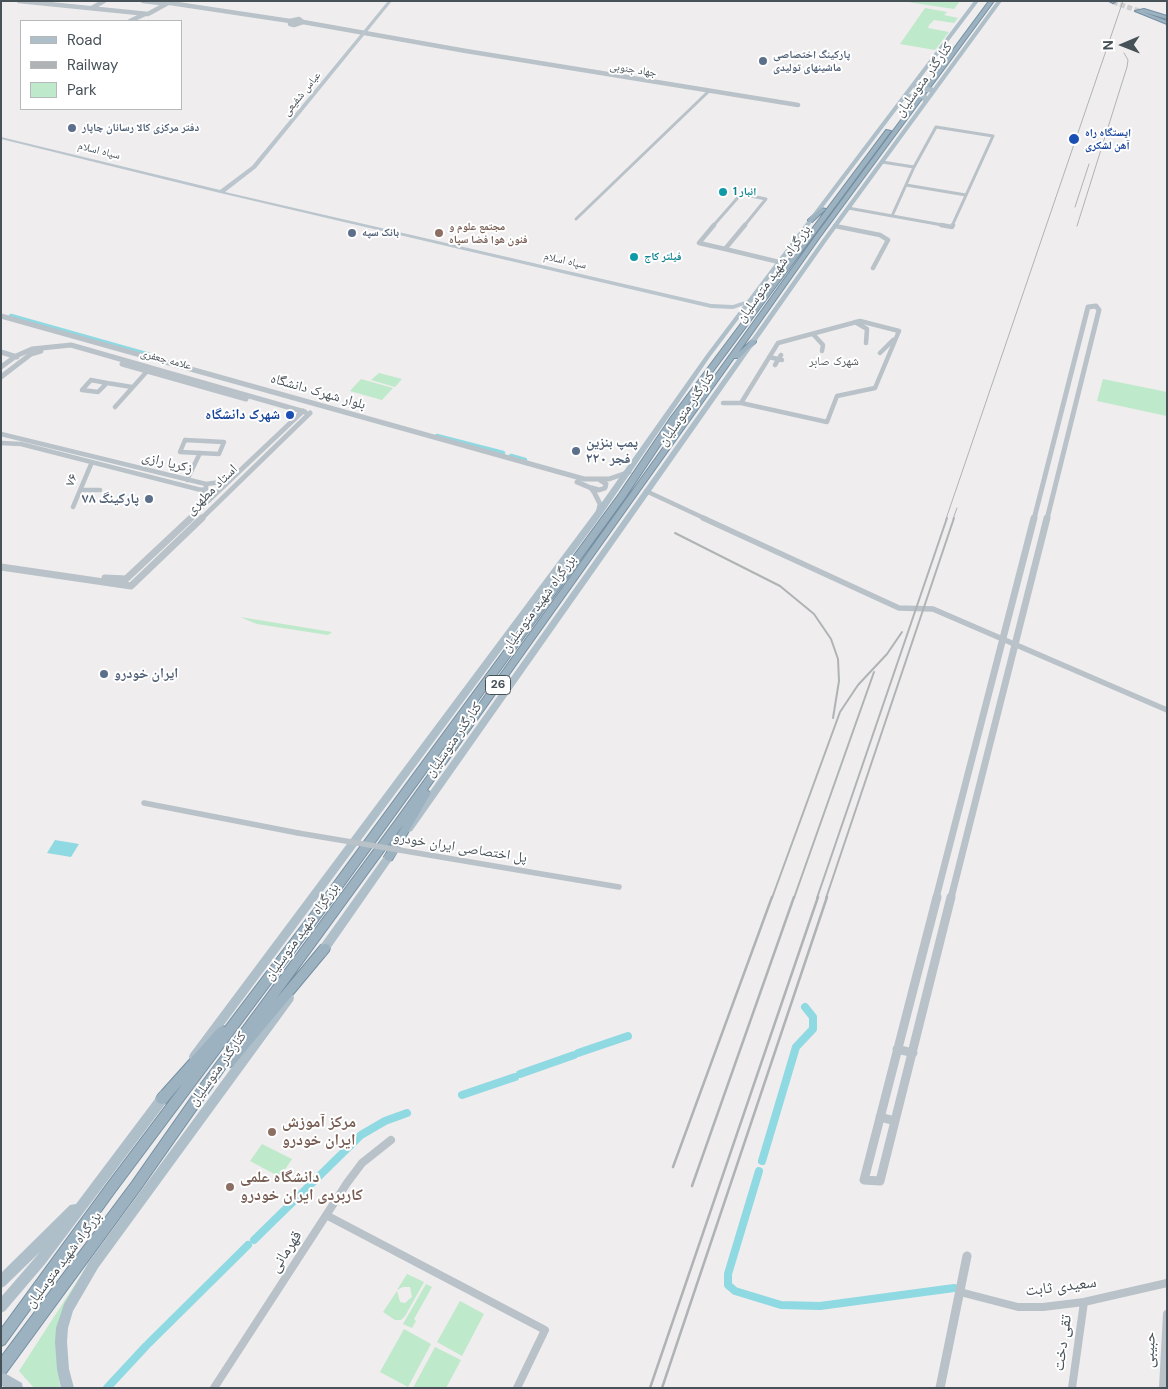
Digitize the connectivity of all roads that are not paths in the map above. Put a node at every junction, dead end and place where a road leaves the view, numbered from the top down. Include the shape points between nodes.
1 (19, 1) edge
2 (36, 1) edge
3 (100, 1) edge
4 (104, 1) edge
5 (144, 1) edge
6 (157, 1) edge
7 (391, 1) edge
8 (977, 1) edge
9 (986, 1) edge
10 (992, 1) edge
11 (1000, 1) edge
12 (170, 3) edge
13 (91, 7) junction
14 (1144, 12) tunnel mouth
15 (146, 13) junction
16 (132, 20) edge
17 (979, 20) junction
18 (1167, 20) edge
19 (290, 22) junction
20 (303, 22) junction
21 (298, 25) junction
22 (363, 34) junction
23 (963, 52) junction
24 (936, 58) junction
25 (708, 91) junction
26 (798, 105) dead end
27 (882, 128) junction
28 (1, 138) edge
29 (893, 149) junction
30 (882, 162) junction
31 (872, 164) junction
32 (914, 167) junction
33 (238, 181) junction
34 (192, 184) junction
35 (906, 185) junction
36 (214, 188) junction
37 (862, 189) junction
38 (843, 190) junction
39 (224, 192) junction
40 (966, 195) junction
41 (248, 196) junction
42 (258, 200) junction
43 (848, 208) junction
44 (892, 216) junction
45 (576, 219) dead end
46 (810, 221) junction
47 (835, 226) junction
48 (725, 249) junction
49 (779, 262) junction
50 (873, 268) dead end
51 (751, 301) junction
52 (711, 306) junction
53 (739, 317) junction
54 (1, 318) edge
55 (854, 322) junction
56 (813, 334) junction
57 (893, 340) junction
58 (754, 341) junction
59 (866, 342) dead end
60 (822, 351) dead end
61 (1, 352) edge
62 (880, 353) dead end
63 (13, 358) junction
64 (769, 358) junction
65 (1, 360) edge
66 (22, 361) junction
67 (1074, 362) junction
68 (774, 365) dead end
69 (1085, 365) junction
70 (1, 367) edge
71 (149, 368) junction
72 (1, 377) edge
73 (107, 383) junction
74 (132, 387) junction
75 (709, 387) junction
76 (723, 403) dead end
77 (741, 403) junction
78 (115, 407) dead end
79 (305, 414) junction
80 (1, 434) edge
81 (9, 436) junction
82 (2, 442) edge
83 (200, 453) junction
84 (504, 459) junction
85 (92, 462) junction
86 (102, 462) junction
87 (629, 472) junction
88 (175, 477) junction
89 (187, 480) junction
90 (600, 480) junction
91 (229, 481) junction
92 (170, 482) junction
93 (206, 484) junction
94 (591, 488) junction
95 (80, 490) junction
96 (100, 490) dead end
97 (201, 490) junction
98 (646, 491) junction
99 (1038, 502) junction
100 (206, 503) junction
101 (1050, 504) junction
102 (73, 507) dead end
103 (598, 514) junction
104 (1, 562) edge
105 (561, 564) junction
106 (14, 566) junction
107 (1, 567) edge
108 (1003, 638) junction
109 (1015, 644) junction
110 (513, 646) junction
111 (1167, 710) edge
112 (453, 747) junction
113 (962, 798) junction
114 (976, 802) junction
115 (144, 803) dead end
116 (389, 857) junction
117 (619, 887) dead end
118 (930, 924) junction
119 (944, 928) junction
120 (325, 948) junction
121 (268, 978) junction
122 (898, 1049) junction
123 (913, 1053) junction
124 (204, 1089) junction
125 (162, 1099) junction
126 (880, 1117) junction
127 (895, 1121) junction
128 (391, 1140) dead end
129 (99, 1184) junction
130 (326, 1215) junction
131 (967, 1256) dead end
132 (1, 1282) edge
133 (1167, 1283) edge
134 (960, 1292) junction
135 (1084, 1302) junction
136 (1, 1307) edge
137 (1167, 1314) edge
138 (1, 1340) edge
139 (3, 1367) edge
140 (1, 1377) edge
141 (17, 1388) edge
142 (68, 1388) edge
143 (214, 1388) edge
144 (517, 1388) edge
145 (940, 1388) edge
146 (1072, 1388) edge
147 (1163, 1388) edge

1 - 13 street
2 - 13 street
3 - 13 street
4 - 13 street
5 - 12 street
6 - 12 street
7 - 22 main road, عباس شفیعی
8 - 24 main road, کنارگذر متوسلیان
9 - 38 highway, بزرگراه شهید متوسلیان
10 - 17 highway, بزرگراه شهید متوسلیان / 26
11 - 17 highway
11 - 23 main road, کنارگذر متوسلیان
12 - 15 street
12 - 19 street
13 - 15 street
14 - 18 highway
15 - 16 street
17 - 31 highway, بزرگراه شهید متوسلیان / 26
18 - 18 highway via 1144,10 1137,11
19 - 20 street, جهاد جنوبی via 299,19
19 - 21 street, جهاد جنوبی
20 - 21 street
20 - 22 street, جهاد جنوبی
21 - 22 street, جهاد جنوبی
22 - 25 street, جهاد جنوبی
22 - 33 main road, عباس شفیعی via 254,167
23 - 24 main road, bridge via 932,90 918,89 918,83
23 - 29 main road, کنارگذر متوسلیان
24 - 27 main road, کنارگذر متوسلیان via 921,73
25 - 26 street, جهاد جنوبی
25 - 45 street
27 - 29 main road, bridge via 907,97 925,97
27 - 46 main road, کنارگذر متوسلیان
28 - 34 main road, سپاه اسلام
29 - 30 main road, کنارگذر متوسلیان
30 - 32 street
30 - 37 main road, کنارگذر متوسلیان
31 - 37 highway
31 - 75 highway, بزرگراه شهید متوسلیان / 26
32 - 35 street
32 - 40 street via 936,127 993,136
33 - 36 main road
33 - 39 main road, عباس شفیعی
33 - 41 main road via 238,189
34 - 36 main road, سپاه اسلام
34 - 39 main road, سپاه اسلام
35 - 40 street
35 - 44 street
36 - 39 main road, سپاه اسلام
37 - 43 main road, کنارگذر متوسلیان
38 - 46 highway
38 - 110 highway, بزرگراه شهید متوسلیان via 674,419
39 - 41 main road, سپاه اسلام
39 - 42 main road, سپاه اسلام
40 - 44 street via 952,227
41 - 42 main road, سپاه اسلام
42 - 52 main road, سپاه اسلام
43 - 44 street
43 - 47 main road, کنارگذر متوسلیان
46 - 49 main road, کنارگذر متوسلیان
47 - 50 street via 880,235 888,240
47 - 58 main road, کنارگذر متوسلیان
48 - 48 street via 699,243 741,194 766,199
48 - 49 street
49 - 51 main road, کنارگذر متوسلیان
51 - 52 main road, سپاه اسلام via 733,307
51 - 53 main road, کنارگذر متوسلیان
52 - 53 main road
53 - 87 main road, کنارگذر متوسلیان via 662,420
54 - 84 street, بلوار شهرک دانشگاه
55 - 56 street
55 - 57 street via 868,321 899,331
55 - 59 street via 867,329
56 - 60 street via 823,345
56 - 64 street via 778,343
57 - 62 street
57 - 77 street via 875,388 838,396 827,422
58 - 75 highway
58 - 98 main road, کنارگذر متوسلیان
61 - 63 street
63 - 65 street
63 - 66 street
63 - 70 street, علامه جعفری
63 - 71 street, علامه جعفری via 32,349 62,344
64 - 68 street via 780,358
64 - 77 street
66 - 71 street, علامه جعفری via 39,351 63,348
66 - 72 street, علامه جعفری
67 - 69 street
67 - 69 street via 1088,307 1096,306 1099,310
67 - 99 street
69 - 101 street
71 - 74 street
71 - 79 street, علامه جعفری
73 - 73 street via 91,380 82,390 98,392
73 - 74 street
74 - 78 street
75 - 112 highway, بزرگراه شهید متوسلیان / 26
76 - 77 street
79 - 91 street, استاد مطهری
79 - 106 street, استاد مطهری via 131,586
80 - 81 street, زکریا رازی
81 - 82 street
81 - 86 street, زکریا رازی
82 - 85 street, زکریا رازی
83 - 83 street via 180,452 185,440 224,442 219,454
83 - 89 street
84 - 90 street, بلوار شهرک دانشگاه
84 - 94 street, بلوار شهرک دانشگاه
85 - 86 street, زکریا رازی
85 - 95 street, ۷۶
86 - 88 street, زکریا رازی
86 - 92 street, زکریا رازی
87 - 90 street, بلوار شهرک دانشگاه
87 - 103 main road, کنارگذر متوسلیان
88 - 89 street, زکریا رازی
88 - 92 street
89 - 93 street, زکریا رازی
90 - 94 street via 606,484 605,488
91 - 93 street
91 - 100 street, استاد مطهری
92 - 97 street, زکریا رازی
93 - 97 street, زکریا رازی via 206,489
94 - 103 street via 598,498
95 - 96 street
95 - 102 street, ۷۶
97 - 100 street via 206,495
98 - 108 street via 899,608 933,610
98 - 116 main road, کنارگذر متوسلیان
99 - 101 street
99 - 108 street
100 - 106 street, استاد مطهری via 126,579
101 - 109 street
103 - 105 main road, کنارگذر متوسلیان
104 - 106 street
105 - 110 main road
105 - 125 main road, کنارگذر متوسلیان
106 - 107 street
108 - 109 street
108 - 113 street
109 - 111 street
109 - 114 street
110 - 121 highway, بزرگراه شهید متوسلیان
112 - 116 highway
112 - 124 highway, بزرگراه شهید متوسلیان / 26
113 - 114 street
113 - 118 street
114 - 119 street
115 - 117 street, پل اختصاصی ایران خودرو, bridge via 438,858
116 - 120 main road, کنارگذر متوسلیان
118 - 119 street
118 - 122 street
119 - 123 street
120 - 124 highway
120 - 142 main road, کنارگذر متوسلیان via 94,1264 68,1308 61,1342
121 - 125 highway
121 - 138 highway, بزرگراه شهید متوسلیان
122 - 123 street
122 - 126 street
123 - 127 street
124 - 139 highway, بزرگراه شهید متوسلیان / 26
125 - 129 main road, کنارگذر متوسلیان
126 - 127 street
126 - 127 street via 864,1180 880,1181
128 - 130 street, قهرمانی via 362,1163
129 - 132 main road
129 - 136 main road, کنارگذر متوسلیان
130 - 143 street, قهرمانی
130 - 144 street via 545,1330
131 - 134 street
133 - 135 street, سعیدی ثابت
134 - 135 street, سعیدی ثابت via 1018,1307
134 - 145 street
135 - 146 street, تقی دخت
137 - 147 street, حبیبی
140 - 141 main road

